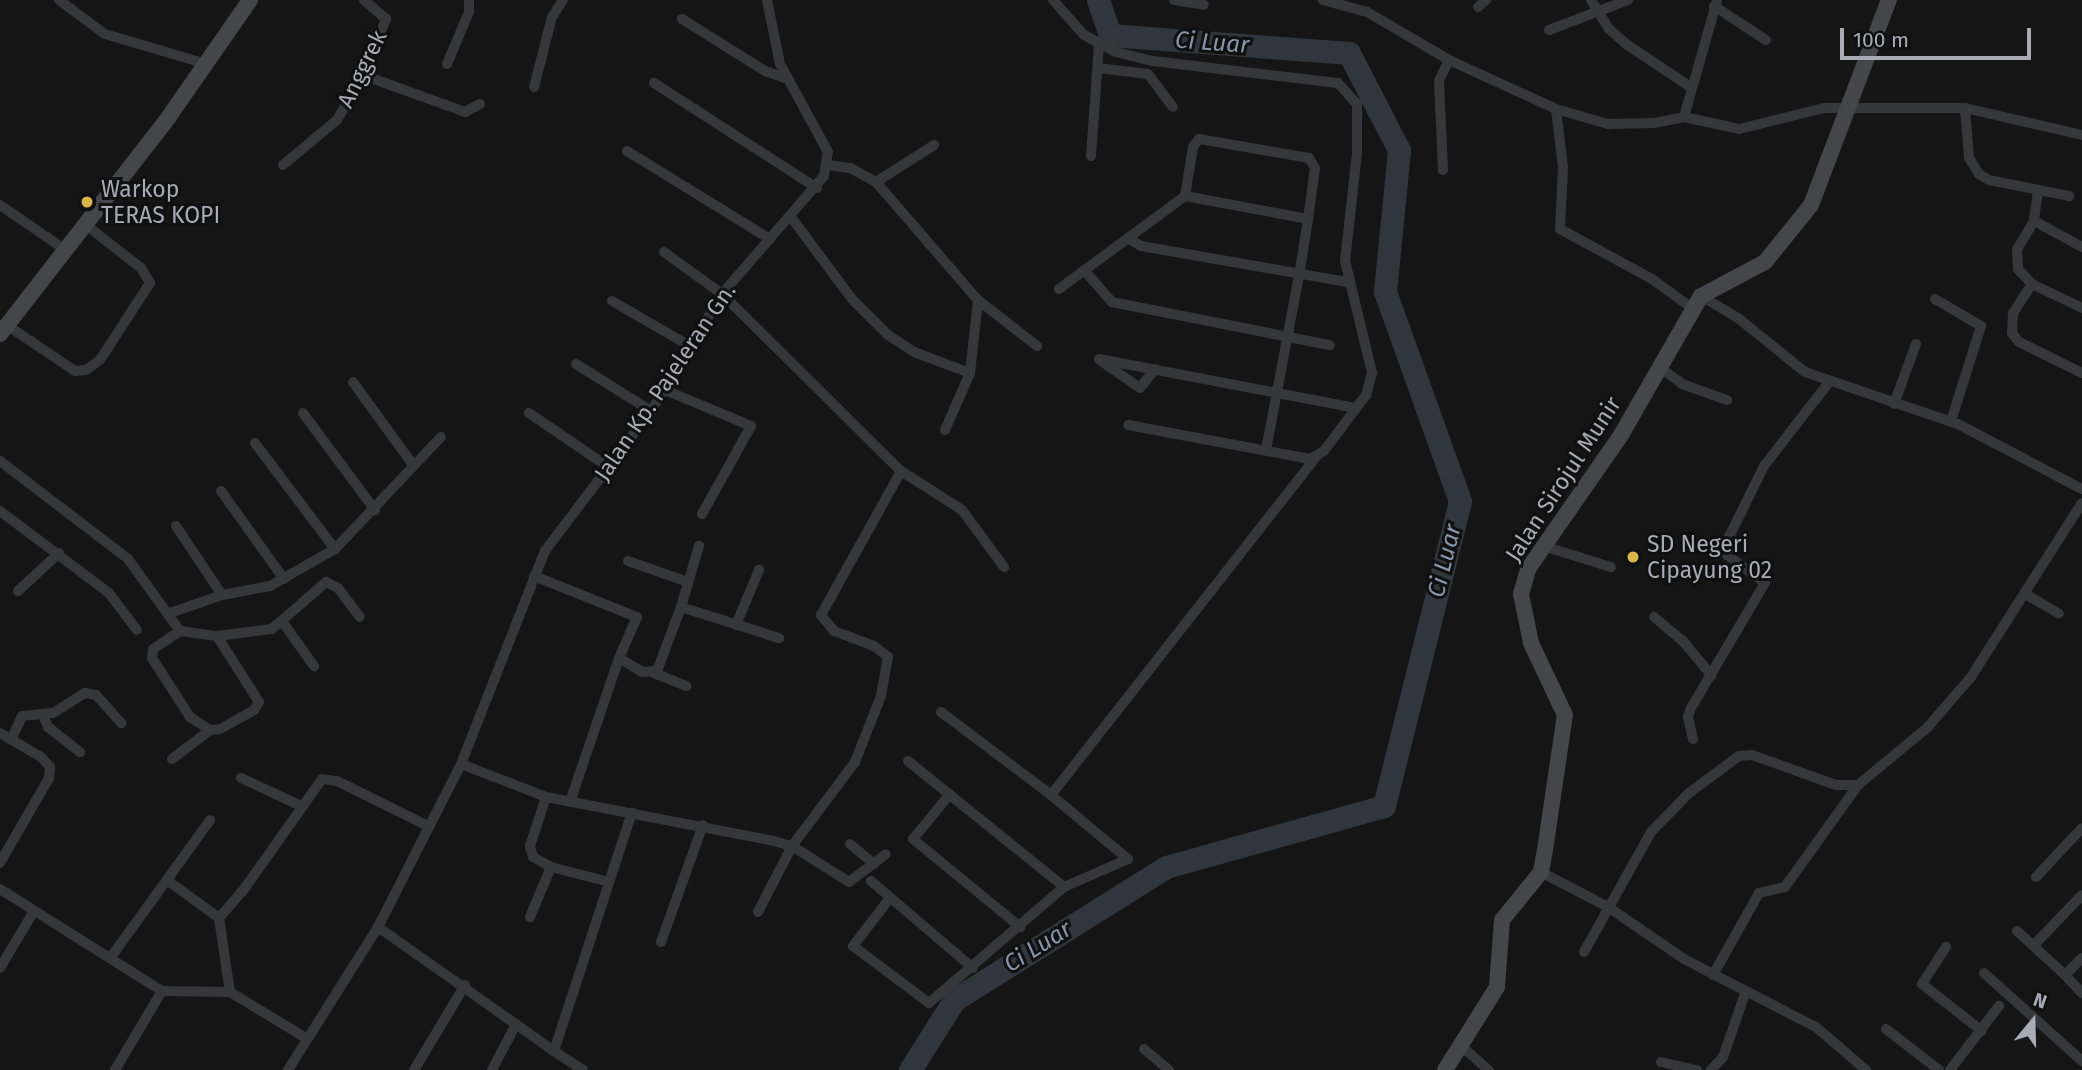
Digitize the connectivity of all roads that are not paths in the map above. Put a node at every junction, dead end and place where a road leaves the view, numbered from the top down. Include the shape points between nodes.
1 (59, 0) edge
2 (250, 0) edge
3 (364, 0) edge
4 (469, 0) edge
5 (563, 0) edge
6 (767, 0) edge
7 (1053, 0) edge
8 (1174, 0) edge
9 (1323, 0) edge
10 (1591, 0) edge
11 (1628, 0) edge
12 (1889, 0) edge
13 (1716, 3) edge
14 (1204, 5) dead end
15 (1599, 15) junction
16 (682, 19) dead end
17 (1549, 30) dead end
18 (1766, 40) dead end
19 (1099, 45) junction
20 (1449, 60) junction
21 (207, 64) junction
22 (447, 64) dead end
23 (1097, 68) junction
24 (363, 75) junction
25 (788, 79) junction
26 (654, 83) dead end
27 (1689, 86) junction
28 (534, 87) dead end
29 (480, 104) dead end
30 (1173, 107) dead end
31 (1847, 107) junction
32 (1965, 108) junction
33 (1556, 109) junction
34 (1094, 117) junction
35 (1107, 117) dead end
36 (1684, 117) junction
37 (2082, 135) edge
38 (934, 145) dead end
39 (627, 151) dead end
40 (1091, 156) dead end
41 (283, 164) dead end
42 (828, 165) junction
43 (1443, 170) dead end
44 (876, 182) junction
45 (817, 188) junction
46 (2038, 191) junction
47 (1185, 196) junction
48 (2069, 196) dead end
49 (0, 205) edge
50 (791, 217) junction
51 (1307, 219) junction
52 (2034, 221) junction
53 (86, 225) junction
54 (1128, 238) junction
55 (770, 239) junction
56 (2082, 247) edge
57 (67, 251) junction
58 (664, 252) dead end
59 (1084, 270) junction
60 (1299, 276) junction
61 (1348, 282) junction
62 (2032, 284) junction
63 (1059, 289) dead end
64 (722, 294) junction
65 (1935, 299) dead end
66 (978, 300) junction
67 (612, 301) dead end
68 (1696, 302) junction
69 (2082, 308) edge
70 (4, 330) edge
71 (1287, 336) junction
72 (1916, 344) dead end
73 (1330, 345) dead end
74 (690, 346) junction
75 (1037, 346) dead end
76 (576, 364) dead end
77 (1659, 366) junction
78 (1155, 369) junction
79 (970, 373) junction
80 (2082, 373) edge
81 (1830, 381) junction
82 (353, 382) dead end
83 (665, 390) junction
84 (1276, 391) junction
85 (1727, 400) dead end
86 (1894, 404) junction
87 (1356, 408) junction
88 (651, 411) junction
89 (303, 413) dead end
90 (529, 413) dead end
91 (1951, 421) junction
92 (1128, 425) dead end
93 (945, 429) dead end
94 (441, 437) dead end
95 (255, 443) dead end
96 (1266, 450) junction
97 (1317, 456) junction
98 (0, 461) edge
99 (413, 465) junction
100 (610, 468) junction
101 (901, 471) junction
102 (2082, 489) edge
103 (221, 491) dead end
104 (2082, 502) edge
105 (375, 510) junction
106 (0, 511) edge
107 (702, 514) dead end
108 (176, 526) dead end
109 (699, 546) dead end
110 (1543, 546) junction
111 (335, 549) junction
112 (59, 553) junction
113 (628, 561) dead end
114 (1611, 567) dead end
115 (1004, 568) dead end
116 (759, 570) dead end
117 (534, 576) junction
118 (284, 579) junction
119 (688, 582) junction
120 (19, 591) dead end
121 (2025, 594) junction
122 (222, 595) junction
123 (681, 607) junction
124 (170, 612) junction
125 (2059, 614) dead end
126 (360, 617) dead end
127 (1654, 617) dead end
128 (284, 624) junction
129 (736, 625) junction
130 (137, 630) dead end
131 (180, 631) junction
132 (217, 636) junction
133 (779, 638) dead end
134 (619, 658) junction
135 (314, 666) dead end
136 (654, 673) junction
137 (1712, 676) junction
138 (687, 687) dead end
139 (941, 712) dead end
140 (43, 715) junction
141 (121, 723) dead end
142 (210, 730) junction
143 (0, 733) edge
144 (1693, 739) dead end
145 (11, 740) junction
146 (80, 752) dead end
147 (172, 759) dead end
148 (908, 761) dead end
149 (461, 764) junction
150 (242, 778) dead end
151 (1858, 785) junction
152 (950, 794) junction
153 (1051, 795) junction
154 (546, 797) junction
155 (570, 802) junction
156 (302, 806) junction
157 (632, 812) junction
158 (210, 820) dead end
159 (703, 825) junction
160 (428, 826) junction
161 (2082, 828) edge
162 (850, 844) dead end
163 (792, 846) junction
164 (886, 854) dead end
165 (0, 863) edge
166 (874, 864) junction
167 (551, 867) junction
168 (1541, 872) junction
169 (2036, 877) dead end
170 (167, 880) junction
171 (871, 881) dead end
172 (609, 882) junction
173 (1064, 887) junction
174 (0, 889) edge
175 (2082, 895) edge
176 (890, 898) junction
177 (1608, 907) junction
178 (34, 911) junction
179 (758, 912) dead end
180 (530, 917) dead end
181 (219, 918) junction
182 (1020, 927) junction
183 (378, 928) junction
184 (2017, 931) dead end
185 (661, 942) dead end
186 (2034, 945) junction
187 (1946, 947) dead end
188 (1584, 952) dead end
189 (111, 957) junction
190 (2082, 958) edge
191 (0, 968) edge
192 (973, 968) junction
193 (1984, 973) dead end
194 (1713, 975) junction
195 (2065, 975) junction
196 (465, 985) junction
197 (162, 991) junction
198 (1746, 991) junction
199 (230, 992) junction
200 (2082, 993) edge
201 (1999, 1006) dead end
202 (516, 1024) junction
203 (1886, 1028) dead end
204 (1982, 1031) junction
205 (306, 1038) junction
206 (1461, 1046) junction
207 (1144, 1049) dead end
208 (554, 1051) junction
209 (1661, 1062) dead end
210 (2082, 1063) edge
211 (115, 1070) edge
212 (288, 1070) edge
213 (414, 1070) edge
214 (492, 1070) edge
215 (583, 1070) edge
216 (1169, 1070) edge
217 (1445, 1070) edge
218 (1489, 1070) edge
219 (1697, 1070) edge
220 (1711, 1070) edge
221 (1866, 1070) edge
222 (1939, 1070) edge
223 (1950, 1070) edge
224 (2077, 1070) edge

1 - 21 street via 105,34
2 - 21 street
3 - 24 street, Anggrek via 386,19
4 - 22 street via 469,12
5 - 28 street via 552,17
6 - 25 street via 776,53
7 - 19 street via 1071,24
8 - 14 street
9 - 20 street via 1367,12
10 - 15 street
11 - 15 street
12 - 31 street via 1860,86
13 - 18 street
13 - 27 street
15 - 17 street
15 - 27 street via 1609,29
16 - 25 street via 765,71
19 - 23 street
19 - 61 street via 1153,61 1301,76 1347,88 1358,113 1345,261
20 - 33 street
20 - 43 street via 1439,81
21 - 53 street
23 - 30 street via 1148,74
23 - 34 street
24 - 29 street via 465,112
24 - 41 street, Anggrek via 337,120
25 - 42 street via 821,136
26 - 45 street
27 - 36 street
31 - 32 street via 1901,111
31 - 36 street via 1740,129
31 - 68 street via 1819,189 1802,218 1766,262
32 - 37 street
32 - 46 street via 1973,168 1989,180
33 - 36 street via 1608,124
33 - 68 street via 1563,168 1560,229
34 - 35 street
34 - 40 street
38 - 44 street
39 - 55 street
42 - 44 street via 850,168
42 - 45 street, Jalan Kp. Pajeleran Gn.
44 - 66 street
45 - 50 street, Jalan Kp. Pajeleran Gn.
46 - 48 street
46 - 52 street
47 - 51 street
47 - 51 street via 1193,147 1199,139 1309,158 1315,168
47 - 54 street
49 - 57 street
50 - 55 street, Jalan Kp. Pajeleran Gn.
50 - 79 street via 852,299 888,335 914,352
51 - 60 street
52 - 56 street
52 - 62 street via 2020,240 2015,259
53 - 57 street
53 - 70 street via 141,268 150,283 100,360 86,370 75,371
54 - 59 street
54 - 60 street via 1141,246
55 - 64 street, Jalan Kp. Pajeleran Gn.
57 - 70 street
58 - 64 street
59 - 63 street
59 - 71 street via 1112,302
60 - 61 street
60 - 71 street
61 - 87 street via 1373,383
62 - 69 street
62 - 80 street via 2013,313 2012,333 2019,342
64 - 74 street, Jalan Kp. Pajeleran Gn.
64 - 101 street
65 - 91 street via 1979,323 1981,329
66 - 75 street
66 - 79 street
67 - 74 street
68 - 77 street, Jalan Sirojul Munir
68 - 81 street via 1738,318 1805,372
71 - 73 street
71 - 84 street
72 - 86 street
74 - 83 street, Jalan Kp. Pajeleran Gn.
76 - 88 street
77 - 85 street via 1682,384
77 - 110 street, Jalan Sirojul Munir via 1622,435
78 - 78 street via 1140,388 1099,359 1121,363
78 - 84 street
79 - 93 street
81 - 86 street
81 - 137 street via 1764,466 1735,517 1725,551 1765,583
82 - 99 street
83 - 88 street, Jalan Kp. Pajeleran Gn.
83 - 107 street via 751,426
84 - 87 street
84 - 96 street
86 - 91 street
87 - 97 street
88 - 100 street, Jalan Kp. Pajeleran Gn.
89 - 105 street
90 - 100 street
91 - 102 street
92 - 96 street
94 - 99 street
95 - 111 street
96 - 97 street via 1310,459
97 - 153 street
98 - 124 street via 128,559
99 - 105 street
100 - 117 street, Jalan Kp. Pajeleran Gn. via 554,537
101 - 115 street via 962,510
101 - 163 street via 821,615 834,631 874,646 888,657 881,696 855,762
103 - 118 street
104 - 121 street
105 - 111 street
106 - 112 street
108 - 122 street
109 - 119 street
110 - 114 street
110 - 168 street, Jalan Sirojul Munir via 1528,569 1521,594 1532,649 1565,715
111 - 118 street
112 - 120 street
112 - 130 street via 109,593
113 - 119 street
116 - 129 street
117 - 134 street via 636,615
117 - 149 street, Jalan Kp. Pajeleran Gn.
118 - 122 street
119 - 123 street
121 - 125 street
121 - 151 street via 1949,704
122 - 124 street
123 - 129 street
123 - 136 street
124 - 131 street
126 - 128 street via 338,588 326,582
127 - 137 street via 1683,641
128 - 132 street via 255,633
128 - 135 street
129 - 133 street
131 - 132 street
131 - 142 street via 153,649 152,658 190,717
132 - 142 street via 259,702 230,724
134 - 136 street via 642,672
134 - 155 street
136 - 138 street
137 - 144 street via 1688,717
139 - 153 street
140 - 141 street via 90,692
140 - 145 street via 22,716
140 - 146 street via 48,727
142 - 147 street
143 - 145 street
145 - 165 street via 50,767 49,778
148 - 152 street
149 - 154 street
149 - 160 street, Jalan Kp. Pajeleran Gn.
150 - 156 street
151 - 177 street via 1836,785 1752,755 1739,756 1664,817
151 - 194 street via 1787,884 1759,893
152 - 173 street
152 - 182 street via 913,839
153 - 173 street via 1128,859
154 - 155 street
154 - 167 street via 530,852
155 - 157 street
156 - 160 street via 322,779 329,778
156 - 181 street
157 - 159 street
157 - 172 street
158 - 170 street
159 - 163 street
159 - 185 street
160 - 183 street, Jalan Kp. Pajeleran Gn.
161 - 169 street
162 - 166 street
163 - 166 street via 846,882 856,881
163 - 179 street
164 - 166 street
167 - 172 street
167 - 180 street
168 - 177 street
168 - 206 street via 1502,920 1498,984
170 - 181 street
170 - 189 street
171 - 176 street
172 - 208 street
173 - 182 street
174 - 178 street
175 - 186 street
176 - 192 street
176 - 192 street via 853,946 929,1003
177 - 188 street
177 - 194 street
178 - 189 street
178 - 191 street
181 - 199 street
182 - 192 street
183 - 196 street
183 - 205 street, Jalan Kp. Pajeleran Gn.
184 - 186 street
186 - 195 street
187 - 204 street via 1922,984
189 - 197 street
190 - 195 street
193 - 210 street
194 - 198 street
195 - 200 street
196 - 202 street
196 - 213 street
197 - 199 street
197 - 211 street
198 - 220 street via 1723,1057
198 - 221 street via 1816,1027
199 - 205 street
201 - 204 street
202 - 208 street
202 - 214 street
203 - 222 street
204 - 223 street
205 - 212 street, Jalan Kp. Pajeleran Gn.
206 - 217 street
206 - 218 street
207 - 216 street
208 - 215 street
209 - 219 street
210 - 224 street

